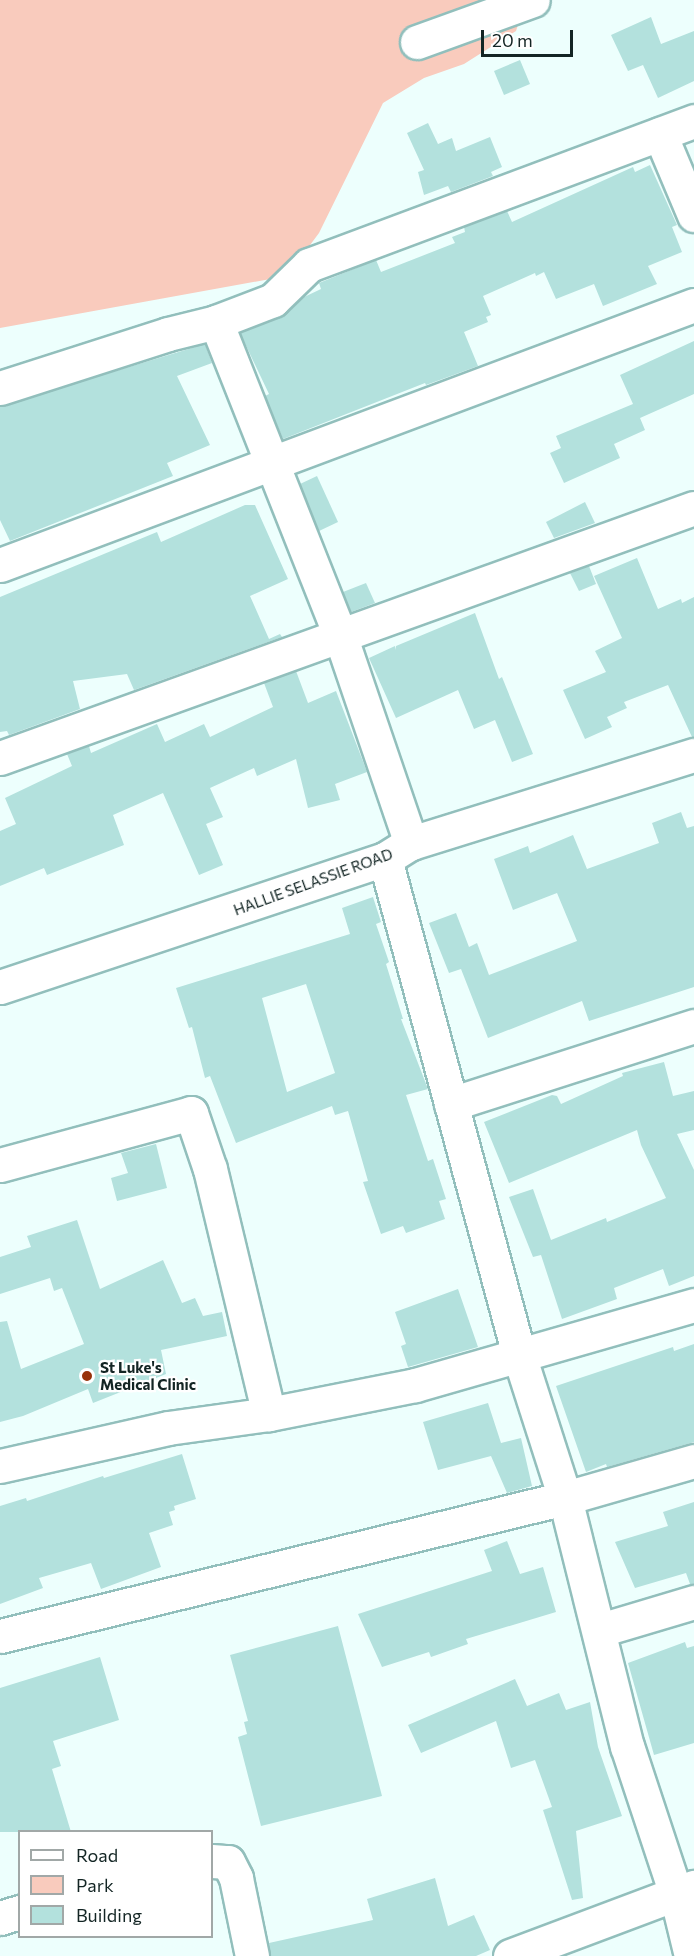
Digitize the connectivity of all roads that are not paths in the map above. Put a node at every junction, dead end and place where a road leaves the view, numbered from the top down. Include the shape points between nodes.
1 (533, 0) edge
2 (417, 42) dead end
3 (694, 121) edge
4 (660, 134) junction
5 (694, 215) edge
6 (694, 306) edge
7 (216, 322) junction
8 (0, 388) edge
9 (273, 462) junction
10 (694, 508) edge
11 (0, 566) edge
12 (340, 635) junction
13 (694, 755) edge
14 (0, 758) edge
15 (398, 851) junction
16 (0, 987) edge
17 (694, 1026) edge
18 (452, 1104) junction
19 (0, 1165) edge
20 (694, 1305) edge
21 (519, 1355) junction
22 (269, 1413) junction
23 (694, 1461) edge
24 (0, 1466) edge
25 (565, 1498) junction
26 (694, 1602) edge
27 (600, 1630) junction
28 (0, 1636) edge
29 (213, 1861) edge
30 (685, 1891) edge
31 (18, 1913) edge
32 (0, 1918) edge
33 (252, 1956) edge
34 (510, 1956) edge
35 (691, 1956) edge

1 - 2 street
3 - 4 street
4 - 5 street
4 - 7 street via 309,265 273,300
6 - 9 street
7 - 8 street
7 - 9 street
9 - 11 street
9 - 12 street
10 - 12 street
12 - 14 street
12 - 15 street
13 - 15 street, HALLIE SELASSIE ROAD
15 - 16 street, HALLIE SELASSIE ROAD
15 - 18 street
17 - 18 street
18 - 21 street
19 - 22 street via 191,1113 210,1169
20 - 21 street
21 - 22 street via 415,1385
21 - 25 street
22 - 24 street via 168,1428
23 - 25 street
25 - 27 street
25 - 28 street
26 - 27 street
27 - 30 street via 627,1746
29 - 33 street via 228,1862 236,1878
30 - 34 street
30 - 35 street
31 - 32 street

